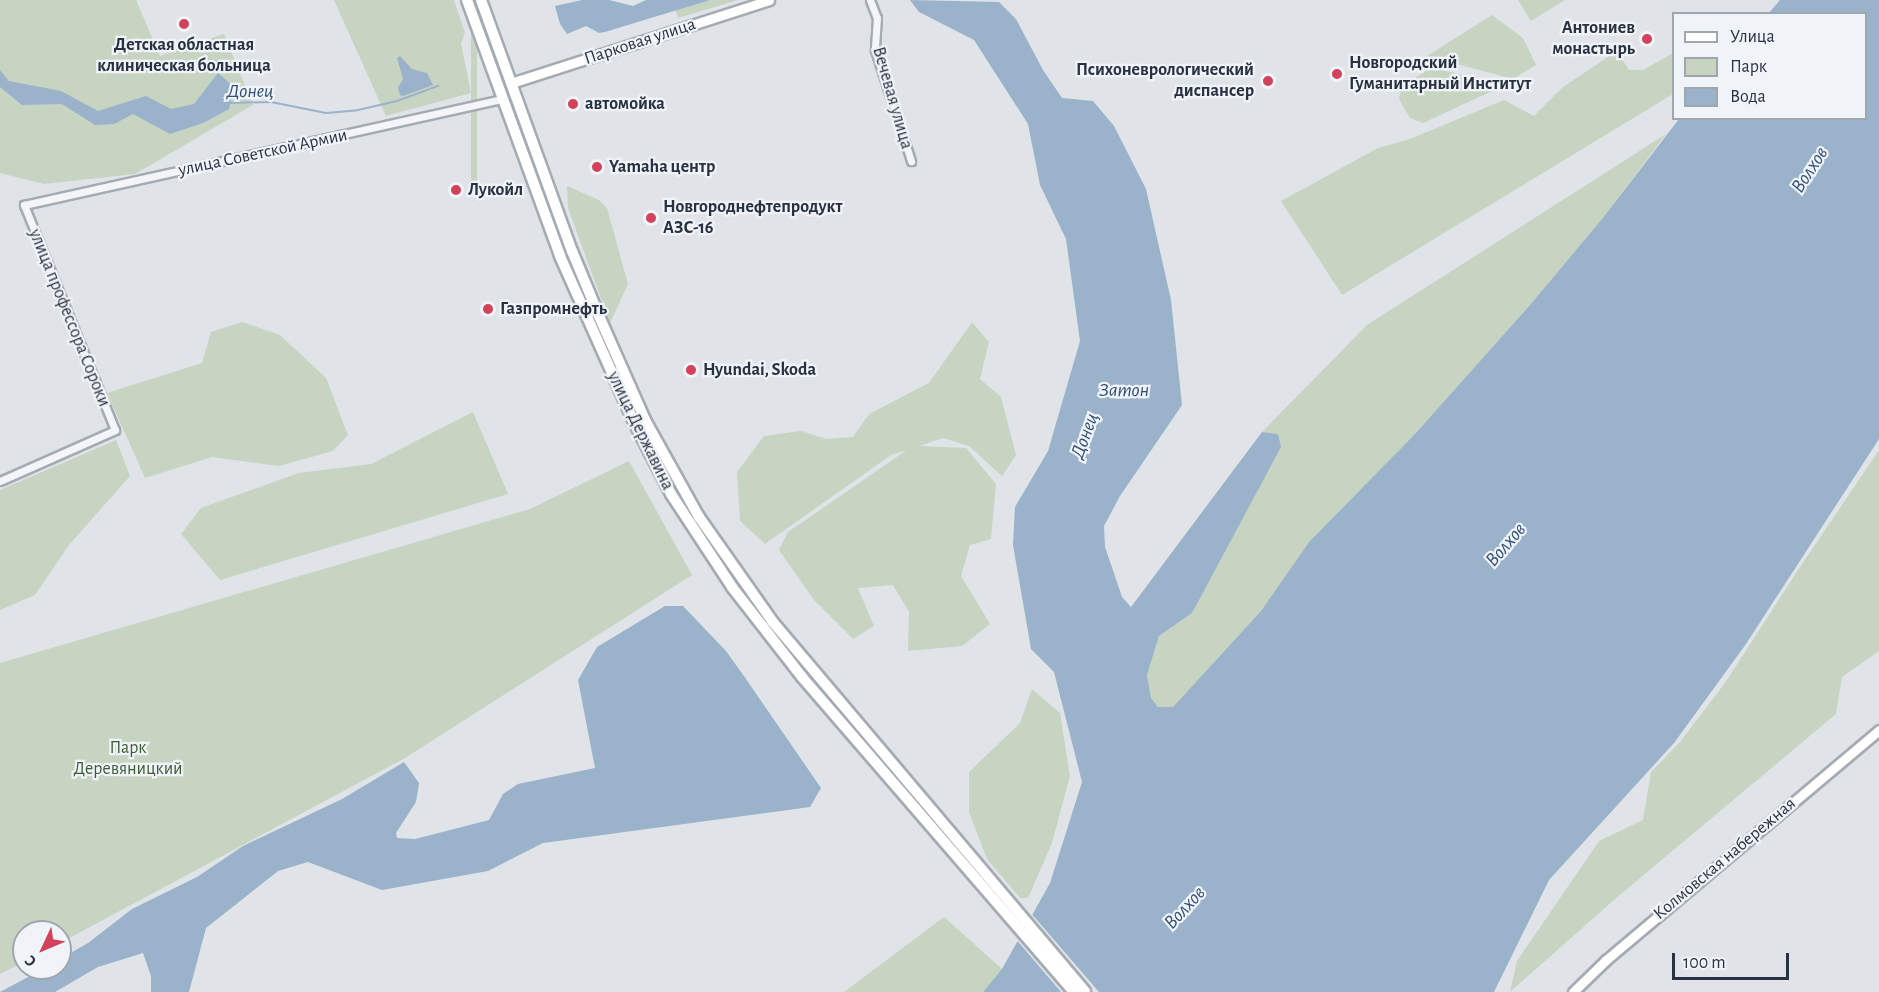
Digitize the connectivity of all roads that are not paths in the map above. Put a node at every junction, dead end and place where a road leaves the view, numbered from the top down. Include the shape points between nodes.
1 (467, 0) edge
2 (481, 0) edge
3 (769, 0) edge
4 (870, 0) edge
5 (511, 83) junction
6 (502, 99) junction
7 (911, 161) dead end
8 (547, 183) junction
9 (534, 188) junction
10 (24, 205) joint
11 (0, 481) edge
12 (1879, 730) edge
13 (916, 802) junction
14 (1074, 992) edge
15 (1085, 992) edge
16 (1573, 992) edge

1 - 6 main road, улица Державина
2 - 5 main road, улица Державина
3 - 5 main road, Парковая улица
4 - 7 street, Вечевая улица via 877,18 875,50
5 - 8 main road, улица Державина
6 - 9 main road, улица Державина
6 - 10 street, улица Советской Армии
8 - 9 main road
8 - 13 main road, улица Державина via 610,342 657,443 699,517 772,621
9 - 13 main road, улица Державина via 598,344 671,494 758,623
10 - 11 street, улица профессора Сороки via 115,430
12 - 16 main road, Колмовская набережная
13 - 14 main road
13 - 15 main road

